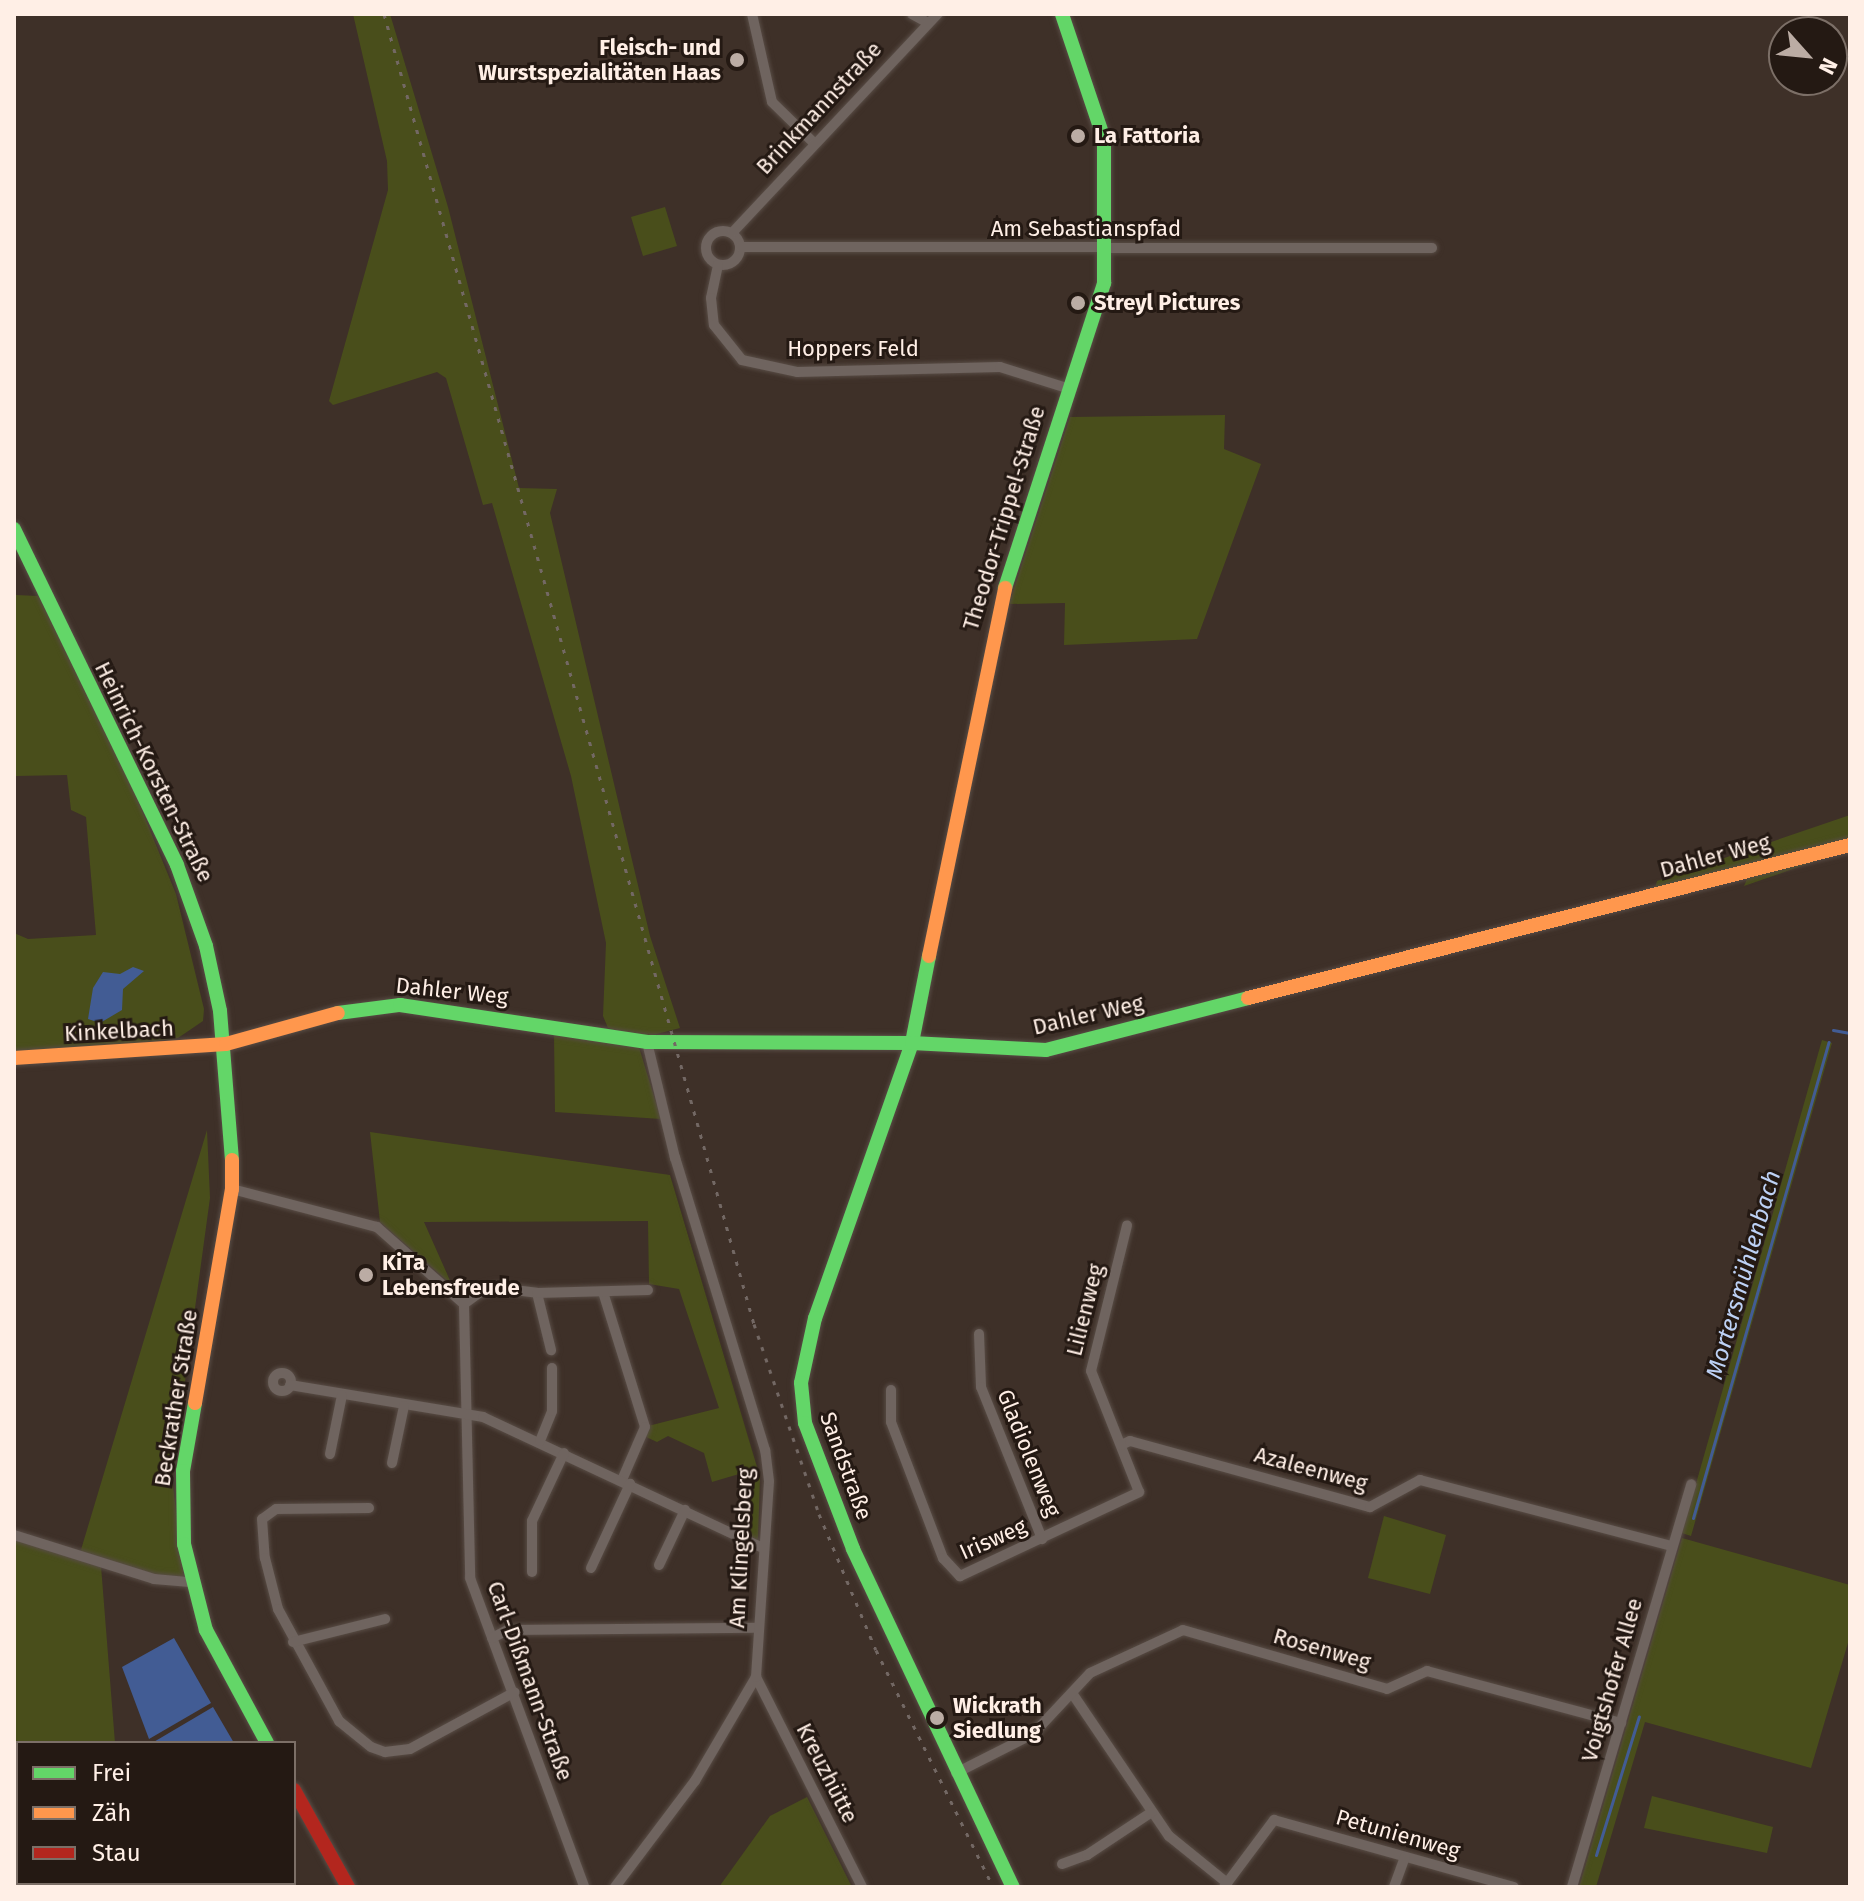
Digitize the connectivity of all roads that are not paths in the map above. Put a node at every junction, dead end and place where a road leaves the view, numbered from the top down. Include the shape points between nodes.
1 (752, 14) edge
2 (912, 14) edge
3 (938, 14) edge
4 (1062, 14) edge
5 (928, 23) junction
6 (813, 142) junction
7 (732, 233) junction
8 (741, 247) junction
9 (1432, 248) dead end
10 (1107, 249) junction
11 (718, 265) junction
12 (1067, 388) junction
13 (14, 529) edge
14 (1850, 845) edge
15 (647, 1042) junction
16 (912, 1043) junction
17 (226, 1044) junction
18 (14, 1058) edge
19 (232, 1189) junction
20 (1127, 1225) dead end
21 (648, 1290) dead end
22 (603, 1292) junction
23 (537, 1293) junction
24 (464, 1304) junction
25 (979, 1334) dead end
26 (551, 1350) dead end
27 (552, 1368) dead end
28 (290, 1385) dead end
29 (891, 1390) dead end
30 (342, 1395) junction
31 (404, 1406) junction
32 (466, 1412) junction
33 (540, 1441) junction
34 (1121, 1445) junction
35 (564, 1453) junction
36 (330, 1454) dead end
37 (392, 1463) dead end
38 (626, 1482) junction
39 (1691, 1484) dead end
40 (1139, 1492) joint
41 (369, 1508) dead end
42 (685, 1510) junction
43 (14, 1535) edge
44 (1042, 1539) junction
45 (1672, 1546) junction
46 (763, 1548) junction
47 (659, 1565) dead end
48 (591, 1568) dead end
49 (532, 1572) dead end
50 (190, 1582) junction
51 (385, 1619) dead end
52 (757, 1628) junction
53 (492, 1638) junction
54 (293, 1642) junction
55 (756, 1677) junction
56 (515, 1692) junction
57 (1072, 1693) junction
58 (1621, 1723) junction
59 (266, 1741) edge
60 (956, 1773) junction
61 (296, 1794) edge
62 (1152, 1812) junction
63 (1405, 1857) junction
64 (1062, 1864) dead end
65 (1226, 1885) edge
66 (348, 1887) edge
67 (584, 1887) edge
68 (615, 1887) edge
69 (862, 1887) edge
70 (1013, 1887) edge
71 (1394, 1887) edge
72 (1514, 1887) edge
73 (1572, 1887) edge

1 - 6 street via 772,102
2 - 5 street
3 - 5 street, Brinkmannstraße
4 - 10 street, Theodor-Trippel-Straße via 1104,139
5 - 6 street, Brinkmannstraße
6 - 7 street, Brinkmannstraße
7 - 8 street
7 - 11 street via 720,230 707,241 707,255
8 - 10 street, Am Sebastianspfad
8 - 11 street via 734,262
9 - 10 street, Am Sebastianspfad
10 - 12 street, Theodor-Trippel-Straße via 1097,311
11 - 12 street, Hoppers Feld via 711,298 714,325 742,360 797,372 1000,367
12 - 16 street, Theodor-Trippel-Straße via 997,612
13 - 17 street, Heinrich-Korsten-Straße via 177,865 206,946
14 - 16 street, Dahler Weg via 1046,1050
15 - 16 street, Dahler Weg
15 - 17 street, Dahler Weg via 400,1005 362,1006
15 - 46 street, Am Klingelsberg via 675,1158 765,1450 769,1481
16 - 60 street, Sandstraße via 815,1318 801,1395 805,1423 853,1549
17 - 18 street, Kinkelbach
17 - 19 street, Beckrather Straße
19 - 24 street via 377,1227
19 - 50 street, Beckrather Straße via 183,1471
20 - 34 street, Lilienweg via 1091,1371
21 - 22 street
22 - 23 street
22 - 38 street via 645,1427
23 - 24 street via 482,1291
23 - 26 street
24 - 32 street, Carl-Dißmann-Straße
25 - 44 street, Gladiolenweg via 981,1387
27 - 33 street via 552,1411
28 - 30 street
29 - 44 street, Irisweg via 891,1422 950,1568 960,1576 974,1572
30 - 31 street
30 - 36 street
31 - 32 street
31 - 37 street
32 - 33 street
32 - 53 street, Carl-Dißmann-Straße via 470,1578
33 - 35 street
34 - 40 street, Lilienweg
34 - 45 street, Azaleenweg via 1130,1441 1370,1507 1420,1480
35 - 38 street
35 - 49 street via 532,1521
38 - 42 street
38 - 48 street
39 - 45 street, Voigtshofer Allee
40 - 44 street, Irisweg
41 - 54 street via 276,1509 262,1519 265,1558
42 - 46 street
42 - 47 street
43 - 50 street via 154,1579
45 - 58 street, Voigtshofer Allee
46 - 52 street, Am Klingelsberg
50 - 59 street, Beckrather Straße via 229,1678
51 - 54 street
52 - 53 street via 508,1630
52 - 55 street, Am Klingelsberg
53 - 56 street, Carl-Dißmann-Straße
54 - 56 street via 339,1721 358,1741 385,1752 410,1749
55 - 68 street, Am Klingelsberg via 695,1781
55 - 69 street, Kreuzhütte
56 - 67 street, Carl-Dißmann-Straße
57 - 58 street, Rosenweg via 1090,1673 1183,1630 1387,1689 1427,1671
57 - 60 street via 1033,1734
57 - 62 street
58 - 73 street, Voigtshofer Allee
60 - 70 street, Sandstraße
61 - 66 street
62 - 64 street via 1087,1855
62 - 65 street via 1169,1836
63 - 65 street, Petunienweg via 1271,1820
63 - 71 street
63 - 72 street, Petunienweg

